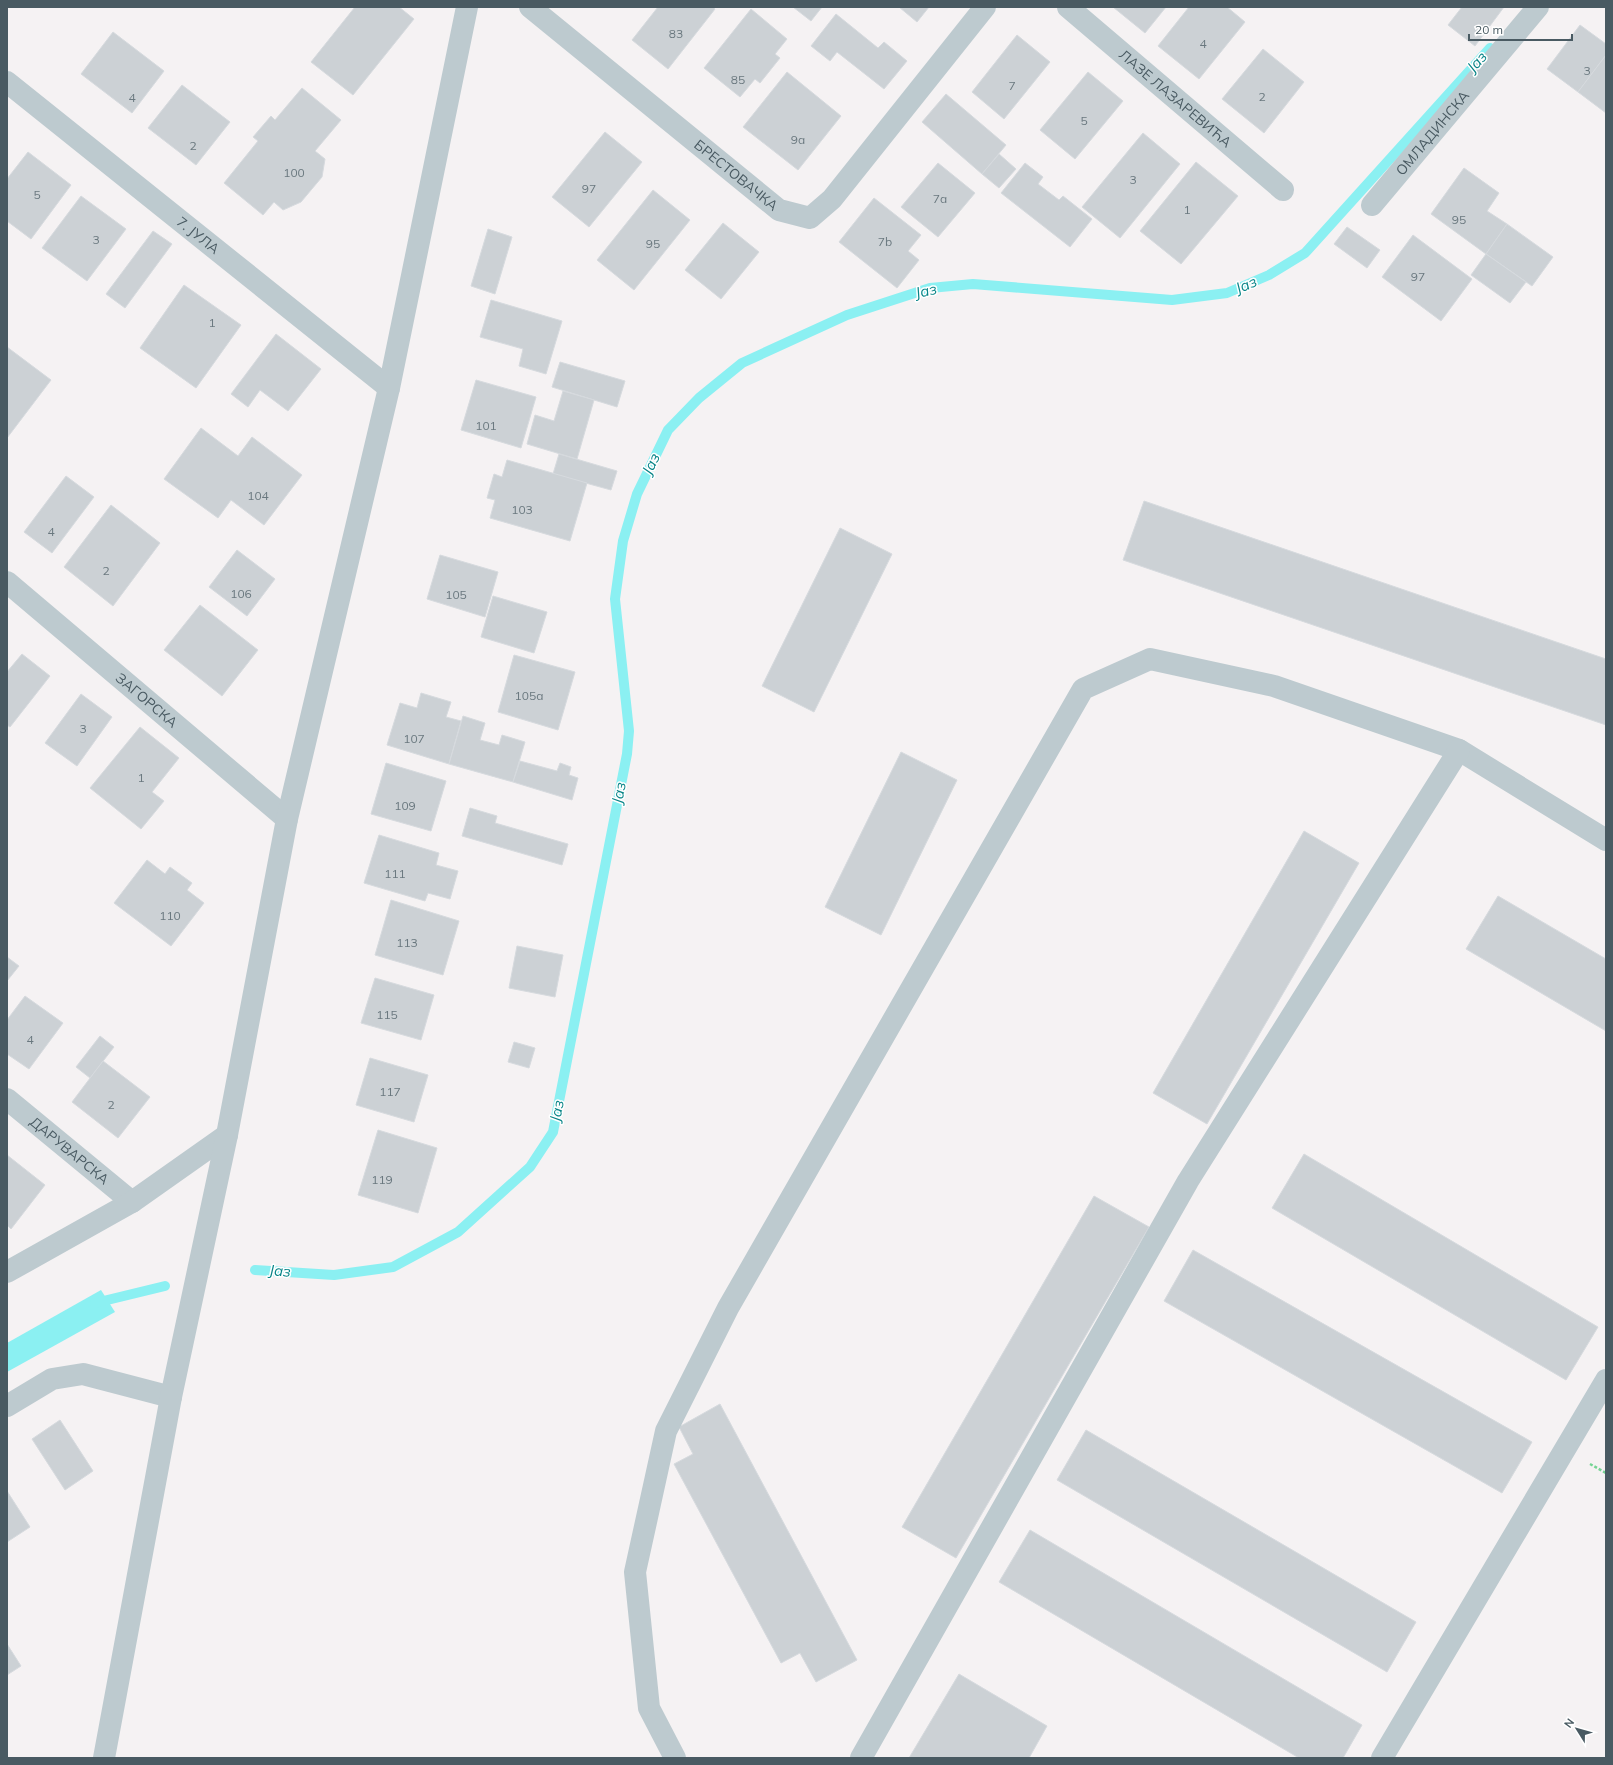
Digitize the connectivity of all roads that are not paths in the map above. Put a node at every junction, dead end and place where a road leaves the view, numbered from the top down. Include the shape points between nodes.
1 (466, 7) edge
2 (530, 7) edge
3 (985, 7) edge
4 (1068, 7) edge
5 (1538, 7) edge
6 (7, 82) edge
7 (1283, 190) dead end
8 (1372, 205) dead end
9 (389, 388) junction
10 (7, 582) edge
11 (1459, 750) junction
12 (287, 819) junction
13 (1606, 840) edge
14 (7, 1099) edge
15 (226, 1135) junction
16 (132, 1202) junction
17 (7, 1272) edge
18 (1606, 1380) edge
19 (171, 1397) junction
20 (7, 1406) edge
21 (103, 1758) edge
22 (675, 1758) edge
23 (862, 1758) edge
24 (1382, 1758) edge

1 - 9 street
2 - 3 street, БРЕСТОВАЧКА via 779,210 810,218 832,199
4 - 7 street, ЛАЗЕ ЛАЗАРЕВИЋА
5 - 8 street, ОМЛАДИНСКА
6 - 9 street, 7. ЈУЛА
9 - 12 street
10 - 12 street, ЗАГОРСКА
11 - 13 street
11 - 22 street via 1274,686 1150,659 1083,689 728,1308 666,1431 635,1572 649,1708
11 - 23 street via 1188,1181
12 - 15 street
14 - 16 street, ДАРУВАРСКА
15 - 16 street
15 - 19 street
16 - 17 street
18 - 24 street
19 - 20 street via 83,1374 52,1379
19 - 21 street

